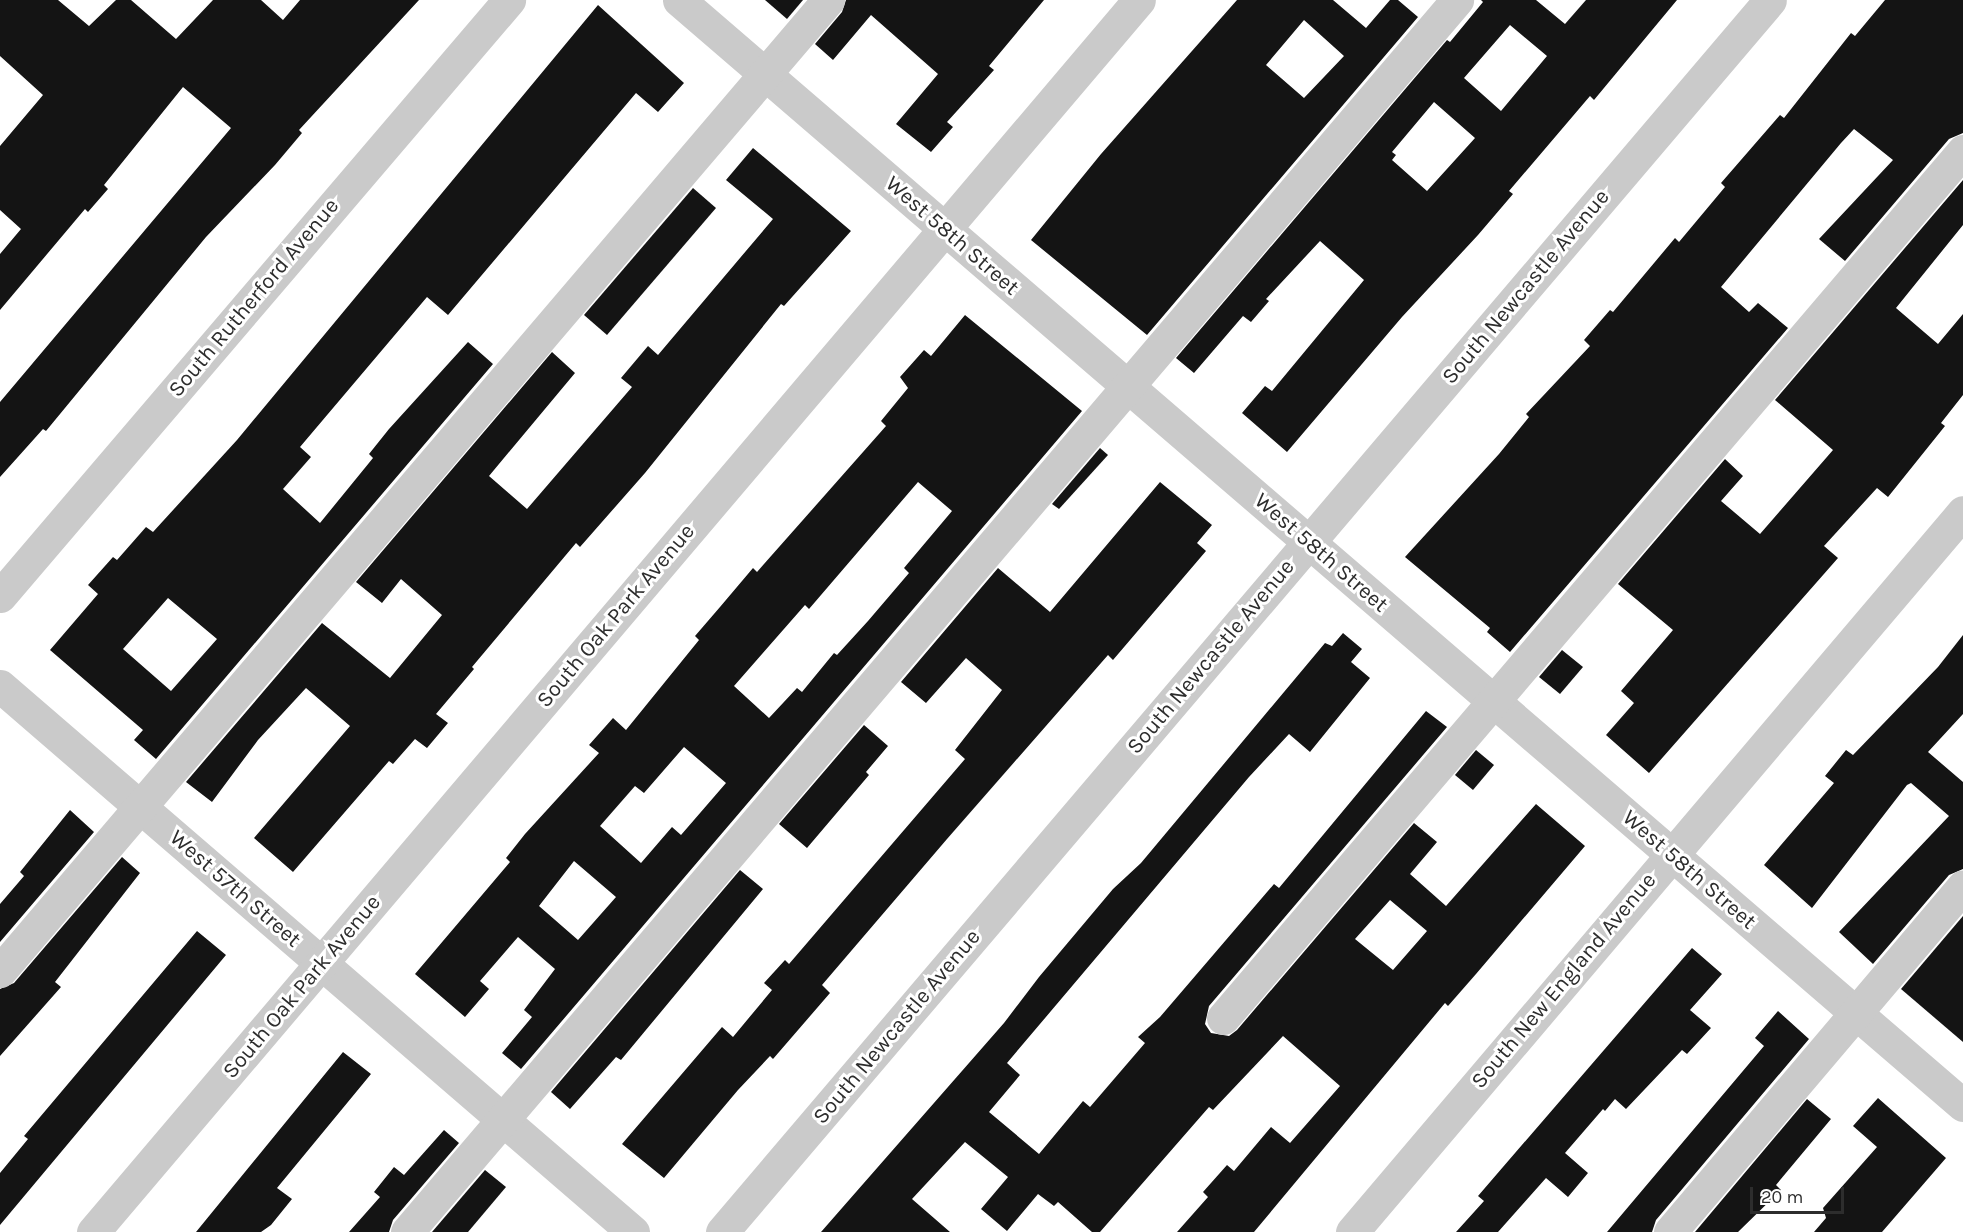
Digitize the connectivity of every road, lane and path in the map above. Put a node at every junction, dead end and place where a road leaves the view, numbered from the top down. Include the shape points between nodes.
1 (508, 0) edge
2 (679, 0) edge
3 (828, 0) edge
4 (1139, 0) edge
5 (1457, 0) edge
6 (1770, 0) edge
7 (765, 74) junction
8 (1963, 151) edge
9 (945, 229) junction
10 (1128, 387) junction
11 (1963, 512) edge
12 (1309, 542) junction
13 (0, 596) edge
14 (0, 686) edge
15 (1492, 700) junction
16 (140, 807) junction
17 (1671, 855) junction
18 (1963, 888) edge
19 (322, 964) junction
20 (0, 971) edge
21 (1856, 1013) junction
22 (1223, 1018) dead end
23 (1963, 1106) edge
24 (502, 1119) junction
25 (93, 1232) edge
26 (407, 1232) edge
27 (633, 1232) edge
28 (722, 1232) edge
29 (1352, 1232) edge
30 (1670, 1232) edge

1 - 13 street, South Rutherford Avenue
2 - 7 street, West 58th Street
3 - 7 street
4 - 9 street, South Oak Park Avenue
5 - 10 street
6 - 12 street, South Newcastle Avenue
7 - 9 street, West 58th Street
7 - 16 street
8 - 15 street
9 - 10 street, West 58th Street
9 - 19 street, South Oak Park Avenue
10 - 12 street, West 58th Street
10 - 24 street
11 - 17 street, South New England Avenue
12 - 15 street, West 58th Street
12 - 28 street, South Newcastle Avenue
14 - 16 street, West 57th Street
15 - 17 street, West 58th Street
15 - 22 street
16 - 19 street, West 57th Street
16 - 20 street
17 - 21 street, West 58th Street
17 - 29 street, South New England Avenue
18 - 21 street
19 - 24 street, West 57th Street
19 - 25 street, South Oak Park Avenue
21 - 23 street, West 58th Street
21 - 30 street
24 - 26 street
24 - 27 street, West 57th Street

